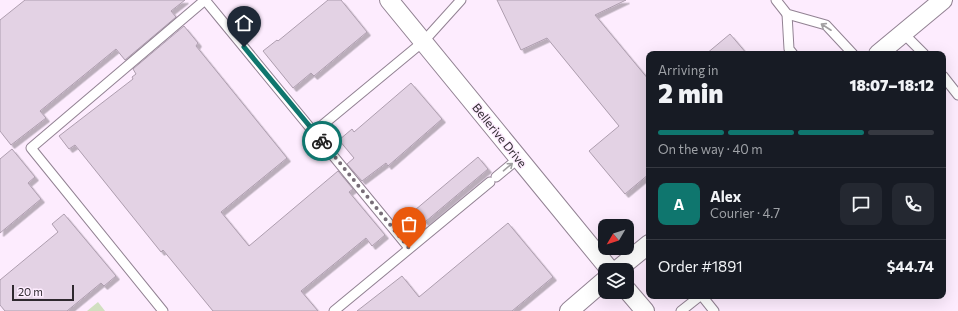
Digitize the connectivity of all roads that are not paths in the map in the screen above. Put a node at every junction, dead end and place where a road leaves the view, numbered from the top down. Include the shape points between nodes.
1 (205, 0) edge
2 (389, 0) edge
3 (461, 0) edge
4 (776, 0) edge
5 (943, 0) edge
6 (787, 14) junction
7 (903, 33) junction
8 (424, 41) junction
9 (791, 51) edge
10 (851, 51) edge
11 (882, 51) edge
12 (921, 51) edge
13 (946, 80) edge
14 (958, 95) edge
15 (314, 132) junction
16 (519, 158) junction
17 (646, 246) edge
18 (409, 248) junction
19 (604, 263) edge
20 (626, 263) edge
21 (598, 286) edge
22 (634, 298) edge
23 (697, 299) edge
24 (704, 299) edge
25 (163, 311) edge
26 (334, 311) edge
27 (569, 311) edge
28 (645, 311) edge
29 (681, 311) edge
30 (714, 311) edge

1 - 15 lane
1 - 25 lane via 32,148
2 - 8 street, Bellerive Drive
3 - 8 lane
4 - 6 lane
5 - 7 street
6 - 9 lane
10 -> 6 lane via 826,25
7 - 11 street
7 - 12 lane
8 - 15 lane
8 - 16 street, Bellerive Drive
13 - 14 lane
15 - 18 lane
18 -> 16 lane
16 - 19 street, Bellerive Drive
17 - 20 street
18 - 26 lane
21 - 27 street
22 - 28 street
23 - 29 lane
24 - 30 lane

